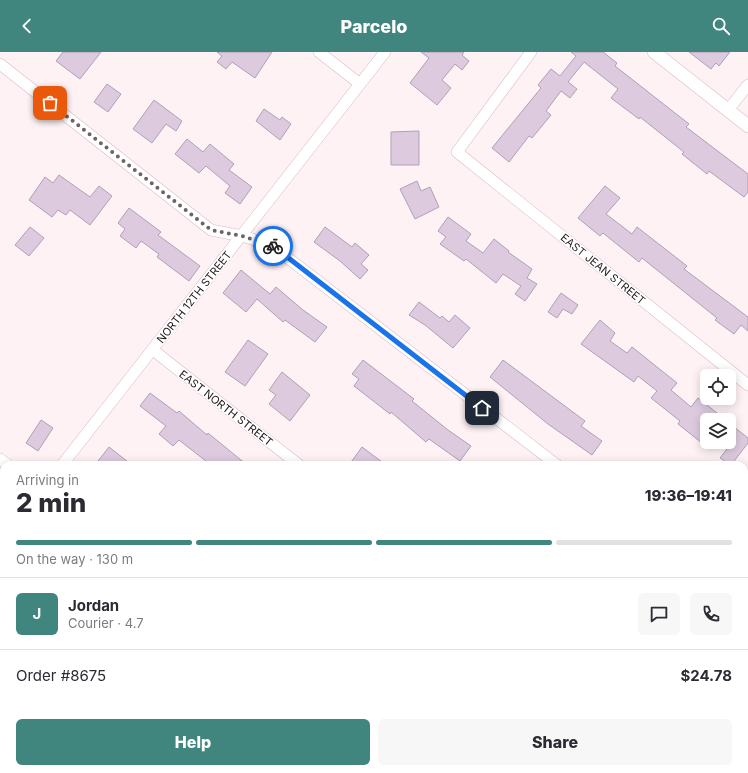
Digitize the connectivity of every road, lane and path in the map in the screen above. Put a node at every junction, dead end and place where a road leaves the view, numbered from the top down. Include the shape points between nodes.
1 (319, 52) edge
2 (385, 52) edge
3 (531, 52) edge
4 (654, 52) edge
5 (0, 64) edge
6 (360, 84) junction
7 (748, 85) edge
8 (728, 110) junction
9 (748, 126) edge
10 (242, 236) junction
11 (153, 350) junction
12 (748, 385) edge
13 (65, 461) edge
14 (294, 461) edge
15 (552, 461) edge

1 - 6 street
2 - 6 street, NORTH 12TH STREET
3 - 12 street, EAST JEAN STREET via 457,152
4 - 8 street
5 - 10 street via 211,230
6 - 10 street, NORTH 12TH STREET
7 - 8 street
8 - 9 street
10 - 11 street, NORTH 12TH STREET
10 - 15 street via 271,245
11 - 13 street, NORTH 12TH STREET
11 - 14 street, EAST NORTH STREET

